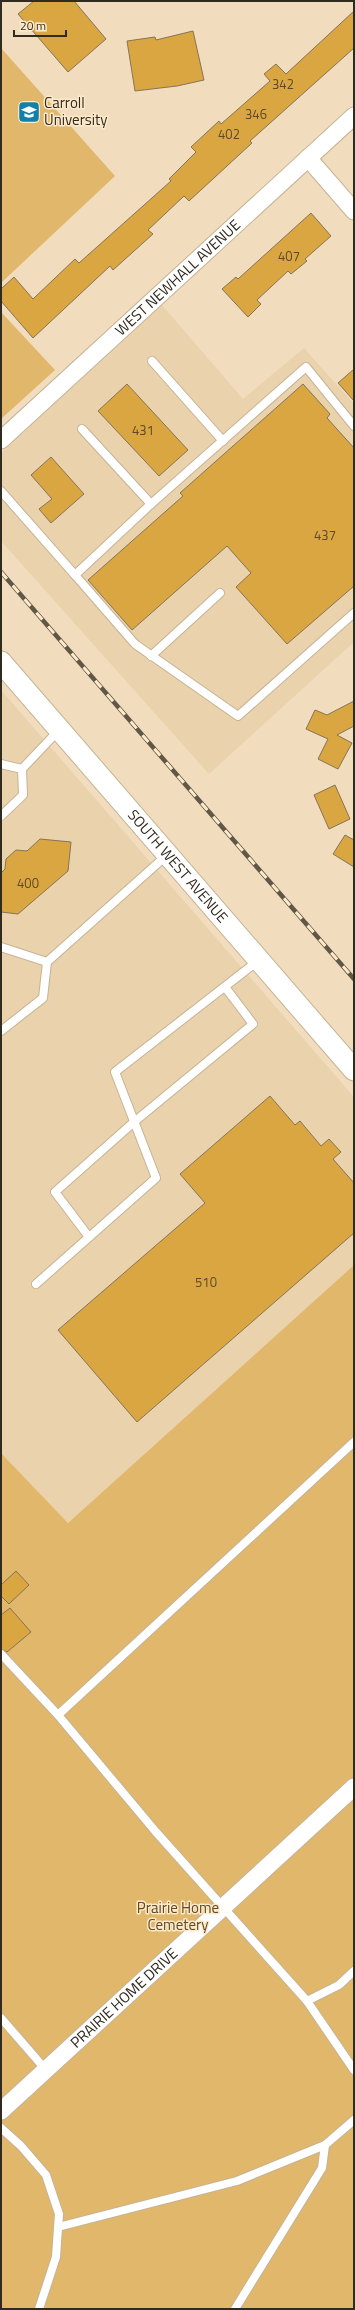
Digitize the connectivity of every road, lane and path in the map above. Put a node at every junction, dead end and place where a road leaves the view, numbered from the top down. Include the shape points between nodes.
1 (354, 116) edge
2 (308, 158) junction
3 (354, 212) edge
4 (152, 362) dead end
5 (354, 426) edge
6 (82, 429) dead end
7 (1, 440) edge
8 (223, 441) junction
9 (1, 491) edge
10 (151, 504) junction
11 (75, 575) junction
12 (220, 593) dead end
13 (354, 613) edge
14 (151, 656) junction
15 (1, 662) edge
16 (59, 730) junction
17 (1, 764) edge
18 (22, 769) junction
19 (1, 816) edge
20 (167, 855) junction
21 (1, 947) edge
22 (259, 960) junction
23 (47, 962) junction
24 (225, 986) junction
25 (1, 1031) edge
26 (354, 1070) edge
27 (134, 1122) junction
28 (89, 1237) junction
29 (36, 1284) dead end
30 (354, 1442) edge
31 (1, 1654) edge
32 (58, 1715) junction
33 (354, 1788) edge
34 (224, 1906) junction
35 (354, 1971) edge
36 (307, 2001) junction
37 (1, 2018) edge
38 (46, 2070) junction
39 (354, 2070) edge
40 (1, 2111) edge
41 (354, 2120) edge
42 (1, 2128) edge
43 (325, 2145) junction
44 (58, 2227) junction
45 (39, 2309) edge
46 (235, 2309) edge

1 - 2 street, WEST NEWHALL AVENUE
2 - 3 street
2 - 7 street, WEST NEWHALL AVENUE
4 - 8 lane
5 - 8 lane via 306,367
6 - 10 lane
8 - 10 lane
9 - 11 lane
10 - 11 lane
11 - 14 lane via 135,644
12 - 14 lane
13 - 14 lane via 238,716
15 - 16 street, SOUTH WEST AVENUE
16 - 18 lane
16 - 20 street, SOUTH WEST AVENUE
17 - 18 lane
18 - 19 lane via 23,795
20 - 22 street, SOUTH WEST AVENUE
20 - 23 lane
21 - 23 lane
22 - 24 lane
22 - 26 street, SOUTH WEST AVENUE
23 - 25 lane via 44,998
24 - 27 lane via 115,1072
24 - 27 lane via 253,1024
27 - 28 lane via 156,1178
27 - 28 lane via 55,1192
28 - 29 lane
30 - 32 lane
31 - 32 lane
32 - 34 lane via 156,1832
33 - 34 street, PRAIRIE HOME DRIVE
34 - 36 lane
34 - 38 street, PRAIRIE HOME DRIVE
35 - 36 lane via 339,1985
36 - 39 lane
37 - 38 lane
38 - 40 street, PRAIRIE HOME DRIVE
41 - 43 lane
42 - 44 lane via 46,2175 59,2214
43 - 44 lane via 236,2181
43 - 46 lane via 322,2168
44 - 45 lane via 56,2257

